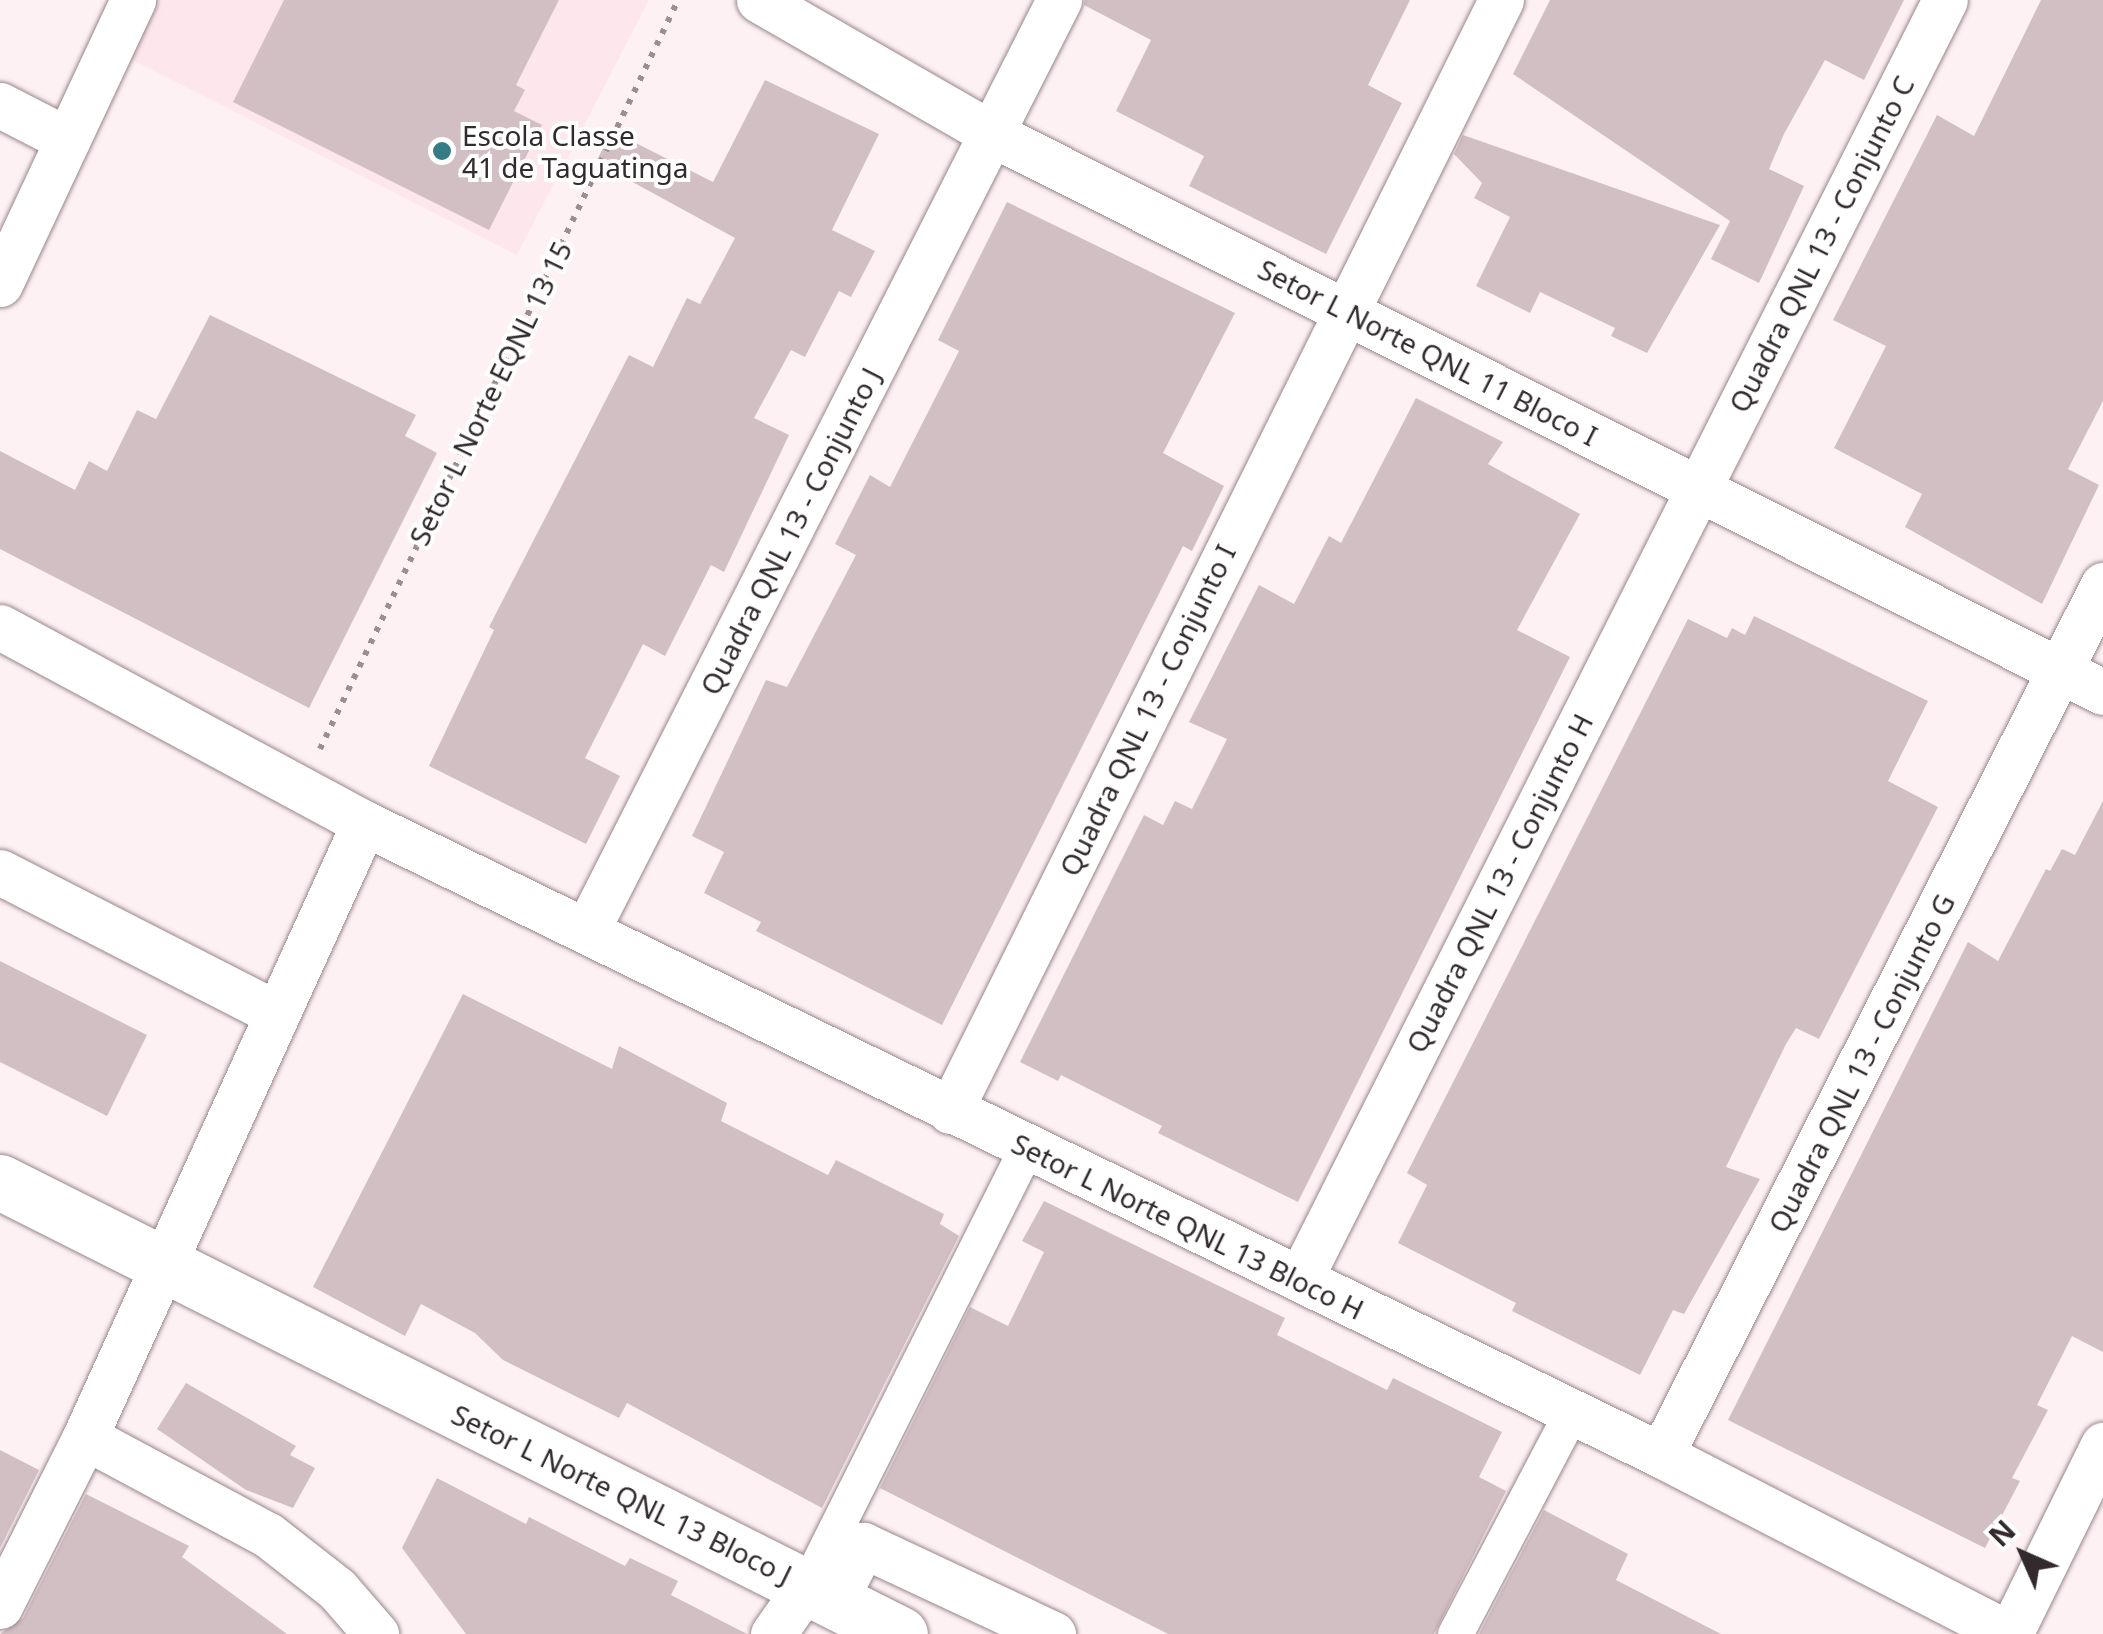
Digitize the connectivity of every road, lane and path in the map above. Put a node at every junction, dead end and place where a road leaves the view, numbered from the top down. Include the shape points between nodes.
1 (133, 0) edge
2 (678, 0) edge
3 (760, 0) edge
4 (1059, 0) edge
5 (1501, 0) edge
6 (1944, 0) edge
7 (0, 105) edge
8 (992, 134) junction
9 (68, 140) junction
10 (0, 284) edge
11 (1344, 309) junction
12 (1698, 487) junction
13 (2103, 585) edge
14 (0, 627) edge
15 (2060, 672) junction
16 (2103, 692) edge
17 (302, 786) junction
18 (364, 823) junction
19 (0, 872) edge
20 (588, 928) junction
21 (273, 1012) junction
22 (950, 1111) junction
23 (1026, 1149) junction
24 (0, 1182) edge
25 (160, 1265) junction
26 (1300, 1279) junction
27 (1571, 1413) junction
28 (85, 1437) junction
29 (2103, 1444) edge
30 (1662, 1455) junction
31 (821, 1593) junction
32 (0, 1606) edge
33 (376, 1634) edge
34 (773, 1634) edge
35 (900, 1634) edge
36 (1053, 1634) edge
37 (1455, 1634) edge
38 (2010, 1634) edge

1 - 9 street
2 - 17 path, Setor L Norte EQNL 13 15
3 - 8 street, Setor L Norte QNL 11 Bloco I
4 - 8 street, Quadra QNL 13 - Conjunto J
5 - 11 street, Quadra QNL 13 - Conjunto I
6 - 12 street, Quadra QNL 13 - Conjunto C
7 - 9 street
8 - 11 street, Setor L Norte QNL 11 Bloco I
8 - 20 street, Quadra QNL 13 - Conjunto J
9 - 10 street
11 - 12 street, Setor L Norte QNL 11 Bloco I
11 - 22 street, Quadra QNL 13 - Conjunto I
12 - 15 street, Setor L Norte QNL 11 Bloco I
12 - 26 street, Quadra QNL 13 - Conjunto H
13 - 15 street, Quadra QNL 13 - Conjunto G
14 - 17 street
15 - 16 street, Setor L Norte QNL 11 Bloco I
15 - 30 street, Quadra QNL 13 - Conjunto G
17 - 18 street
18 - 20 street, Setor L Norte QNL 13 Bloco H
18 - 21 street
19 - 21 street
20 - 22 street, Setor L Norte QNL 13 Bloco H
21 - 25 street
22 - 23 street, Setor L Norte QNL 13 Bloco H
23 - 26 street, Setor L Norte QNL 13 Bloco H
23 - 31 street, Setor L Norte QNL 13 Bloco J
24 - 25 street, Setor L Norte QNL 13 Bloco J
25 - 28 street
25 - 31 street, Setor L Norte QNL 13 Bloco J
26 - 27 street, Setor L Norte QNL 13 Bloco H
27 - 30 street, Setor L Norte QNL 13 Bloco H
27 - 37 street
28 - 32 street
28 - 33 street via 268,1535 338,1589
29 - 38 street
30 - 38 street, Setor L Norte QNL 13 Bloco H
31 - 34 street
31 - 35 street
31 - 36 street via 863,1546

